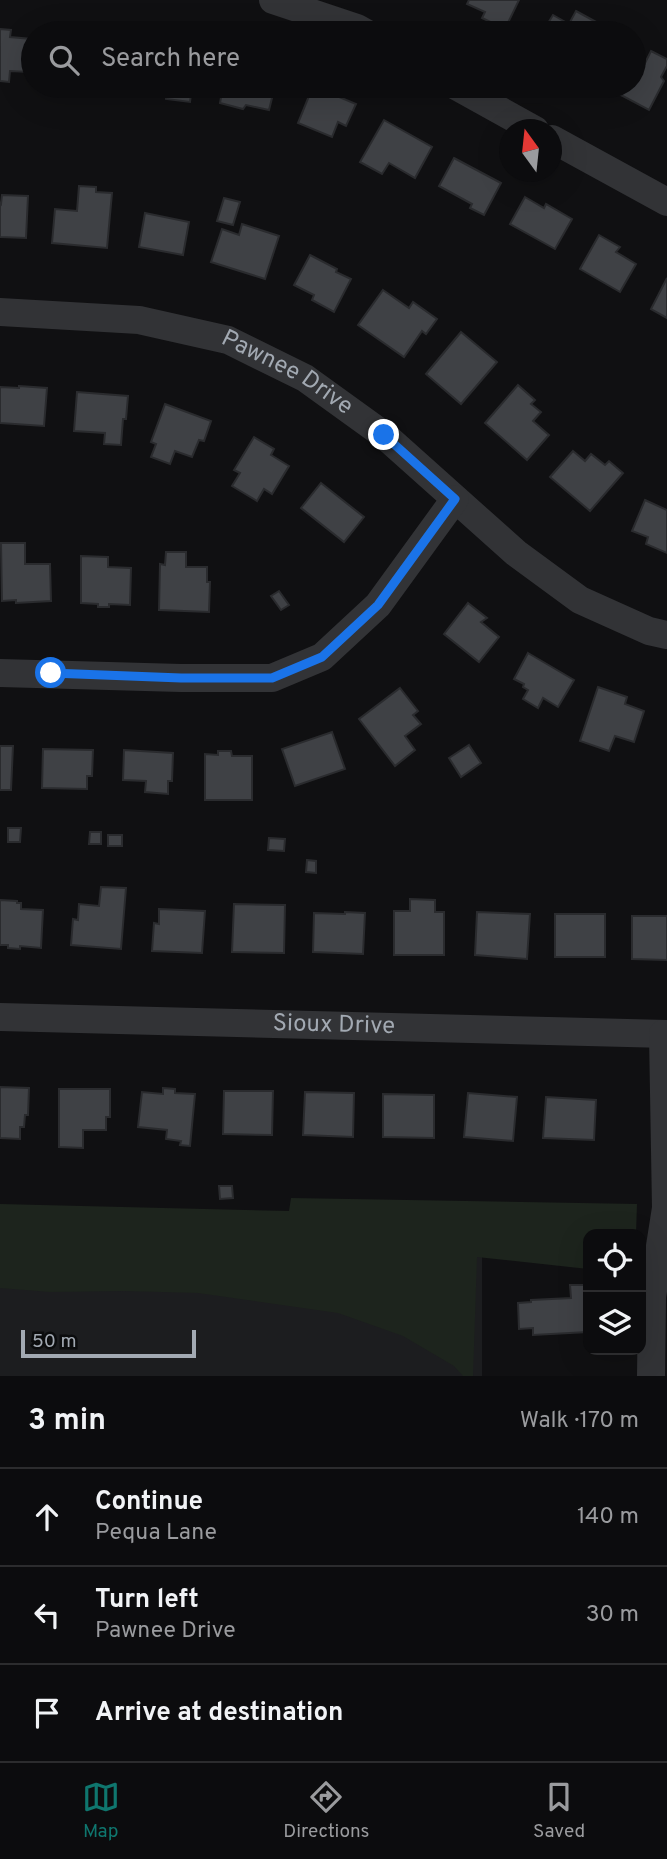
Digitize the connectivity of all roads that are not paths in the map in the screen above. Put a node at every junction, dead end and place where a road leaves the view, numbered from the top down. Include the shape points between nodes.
1 (274, 0) edge
2 (336, 21) edge
3 (478, 98) edge
4 (515, 119) edge
5 (562, 145) edge
6 (667, 202) edge
7 (0, 312) edge
8 (455, 499) junction
9 (667, 635) edge
10 (0, 673) edge
11 (0, 1017) edge
12 (665, 1034) edge
13 (650, 1376) edge

1 - 2 street
3 - 4 street
5 - 6 street
7 - 8 street, Pawnee Drive via 139,320 228,340 305,378 384,435
8 - 9 street, Pawnee Drive via 516,553 580,600
8 - 10 street via 378,605 322,657 272,678
11 - 12 street, Sioux Drive
12 - 13 street via 666,1208 652,1297

